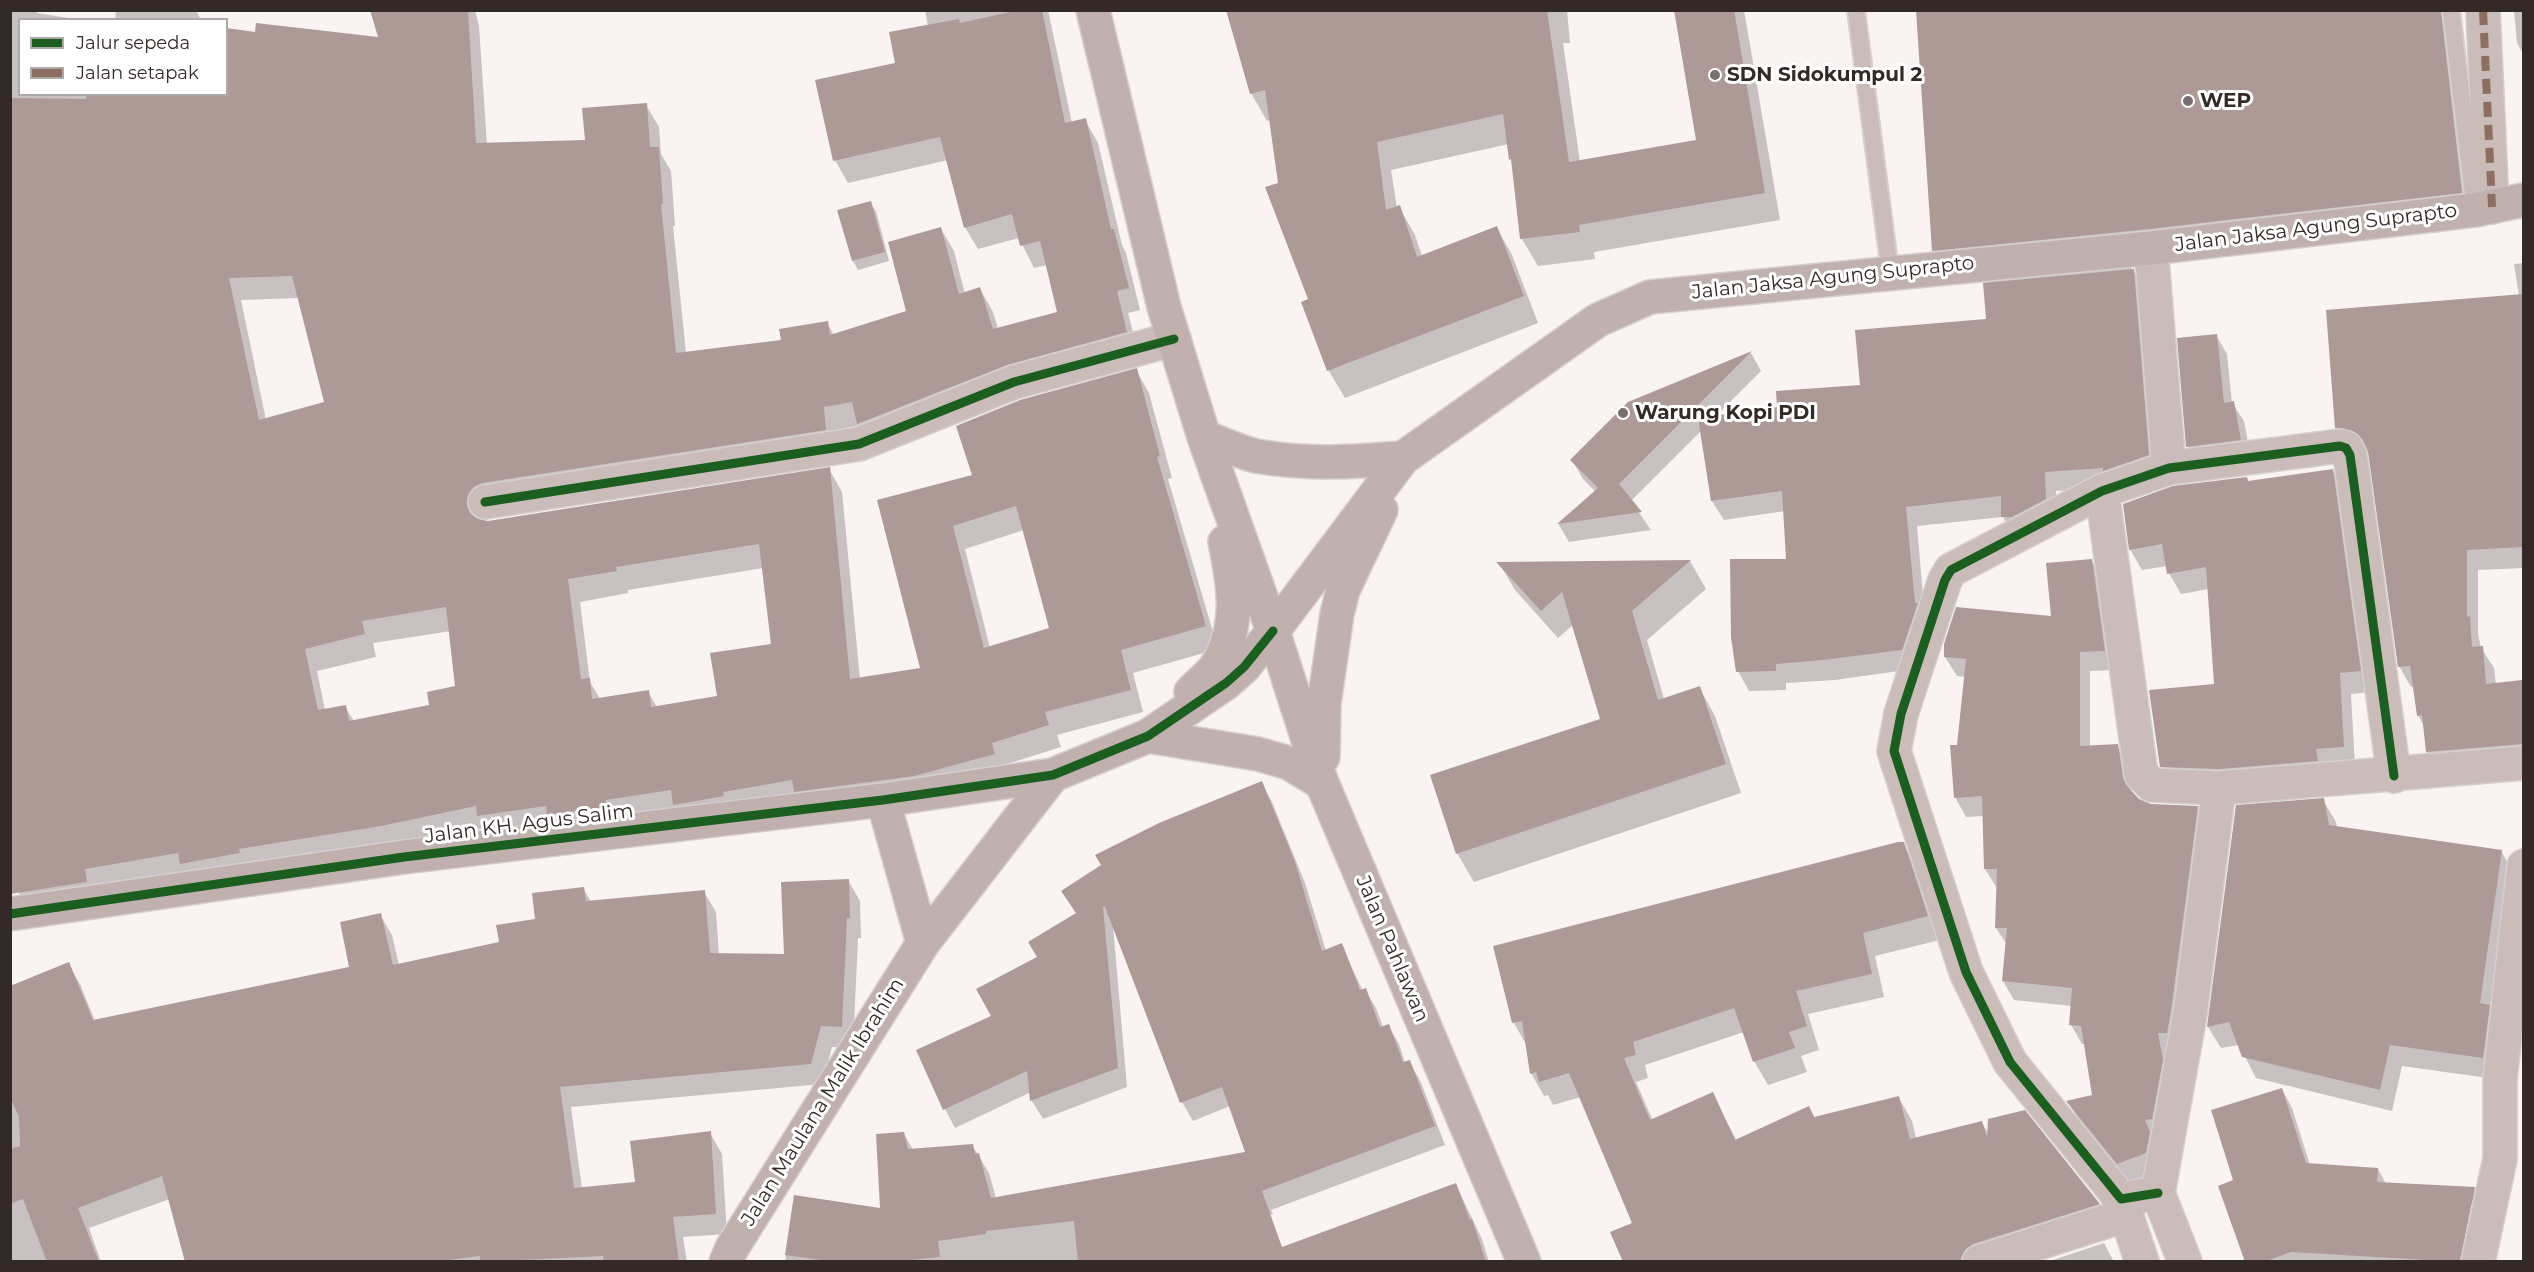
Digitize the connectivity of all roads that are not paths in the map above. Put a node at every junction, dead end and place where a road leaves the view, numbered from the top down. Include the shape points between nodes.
1 (1093, 10) edge
2 (1857, 10) edge
3 (2451, 10) edge
4 (2482, 10) edge
5 (2523, 200) edge
6 (2483, 208) junction
7 (2151, 248) junction
8 (1890, 271) junction
9 (1174, 339) junction
10 (1204, 437) junction
11 (1403, 458) junction
12 (2169, 468) junction
13 (2102, 491) junction
14 (485, 502) dead end
15 (1273, 631) junction
16 (1148, 736) junction
17 (2523, 763) edge
18 (1053, 776) junction
19 (2394, 776) junction
20 (1322, 783) junction
21 (2219, 788) junction
22 (883, 800) junction
23 (2523, 866) edge
24 (10, 914) edge
25 (2520, 922) edge
26 (923, 943) junction
27 (2512, 1160) edge
28 (2158, 1193) junction
29 (2123, 1207) junction
30 (726, 1262) edge
31 (1524, 1262) edge
32 (1979, 1262) edge
33 (2142, 1262) edge
34 (2185, 1262) edge
35 (2478, 1262) edge

1 - 9 main road
2 - 8 lane
3 - 6 lane
4 - 6 street
5 - 6 main road, Jalan Jaksa Agung Suprapto
6 - 7 main road, Jalan Jaksa Agung Suprapto
7 - 8 main road, Jalan Jaksa Agung Suprapto
7 - 12 street
8 - 11 main road, Jalan Jaksa Agung Suprapto via 1650,297 1598,320
9 - 10 main road
9 - 14 street via 1014,382 859,444
10 - 11 main road via 1254,455 1289,461 1321,464
10 - 15 main road, Jalan Pahlawan
10 - 16 main road via 1232,574 1234,623 1216,666
11 - 15 main road, Jalan Jaksa Agung Suprapto
11 - 20 main road via 1339,606 1324,704
12 - 13 street
12 - 19 street via 2346,448
13 - 21 street via 2141,774 2152,785
13 - 29 street via 1951,570 1901,714 1894,751 1966,972 2010,1062
15 - 16 main road, Jalan Jaksa Agung Suprapto via 1226,683
15 - 20 main road, Jalan Pahlawan
16 - 18 main road
16 - 20 main road via 1258,754 1289,763
17 - 19 street
18 - 22 main road, Jalan KH. Agus Salim
18 - 26 main road, Jalan Maulana Malik Ibrahim
19 - 21 street
20 - 31 main road, Jalan Pahlawan
21 - 28 street via 2190,1014
22 - 24 main road, Jalan KH. Agus Salim via 405,857
22 - 26 main road
23 - 25 street
25 - 27 street via 2500,1079
26 - 30 main road, Jalan Maulana Malik Ibrahim
27 - 35 street
28 - 29 street
28 - 34 street
29 - 32 street
29 - 33 street

